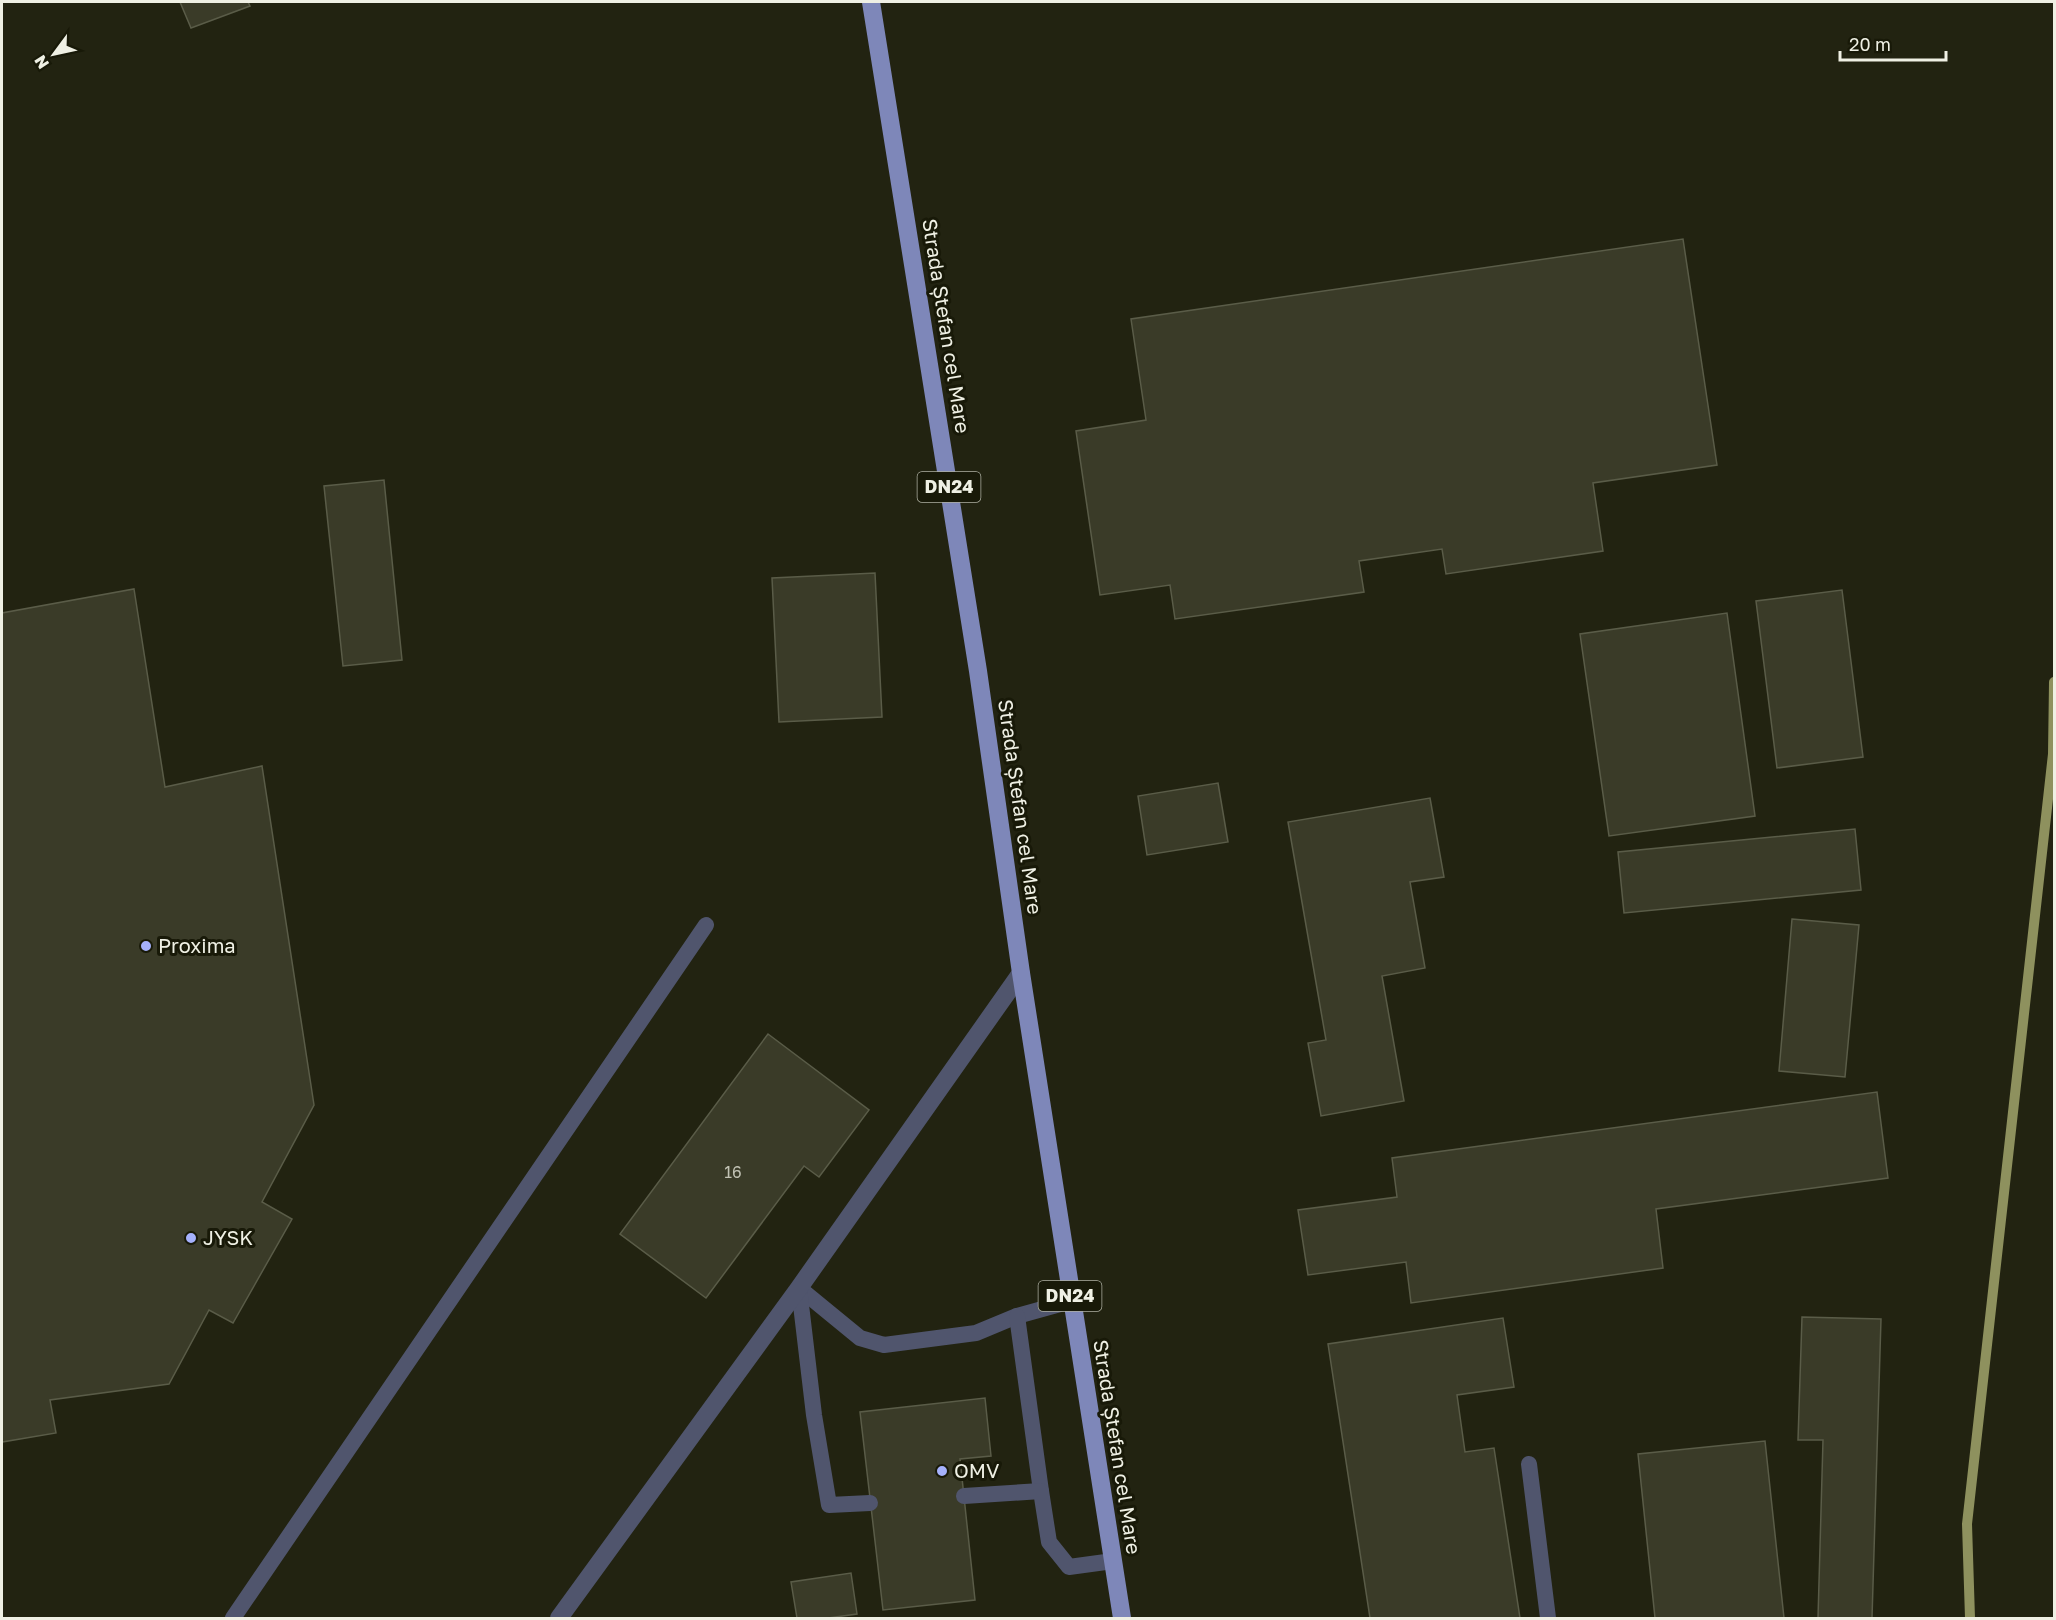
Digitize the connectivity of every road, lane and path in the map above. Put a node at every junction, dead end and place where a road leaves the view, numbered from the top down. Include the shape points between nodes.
1 (871, 2) edge
2 (706, 925) dead end
3 (1021, 973) junction
4 (799, 1288) junction
5 (1071, 1301) junction
6 (1017, 1316) junction
7 (1529, 1464) dead end
8 (1041, 1491) junction
9 (964, 1496) dead end
10 (870, 1503) dead end
11 (1113, 1561) junction
12 (233, 1618) edge
13 (559, 1618) edge
14 (1122, 1618) edge
15 (1548, 1618) edge

1 - 3 main road, Strada Ștefan cel Mare / DN24 via 978,671
2 - 12 lane
3 - 4 street
3 - 5 main road, Strada Ștefan cel Mare / DN24
4 - 6 lane via 860,1338 884,1345 976,1333
4 - 10 lane via 829,1505
4 - 13 street
5 - 6 lane
5 - 11 main road, Strada Ștefan cel Mare / DN24
6 - 8 lane
7 - 15 lane
8 - 9 lane
8 - 11 lane via 1049,1542 1069,1567
11 - 14 main road, Strada Ștefan cel Mare / DN24

